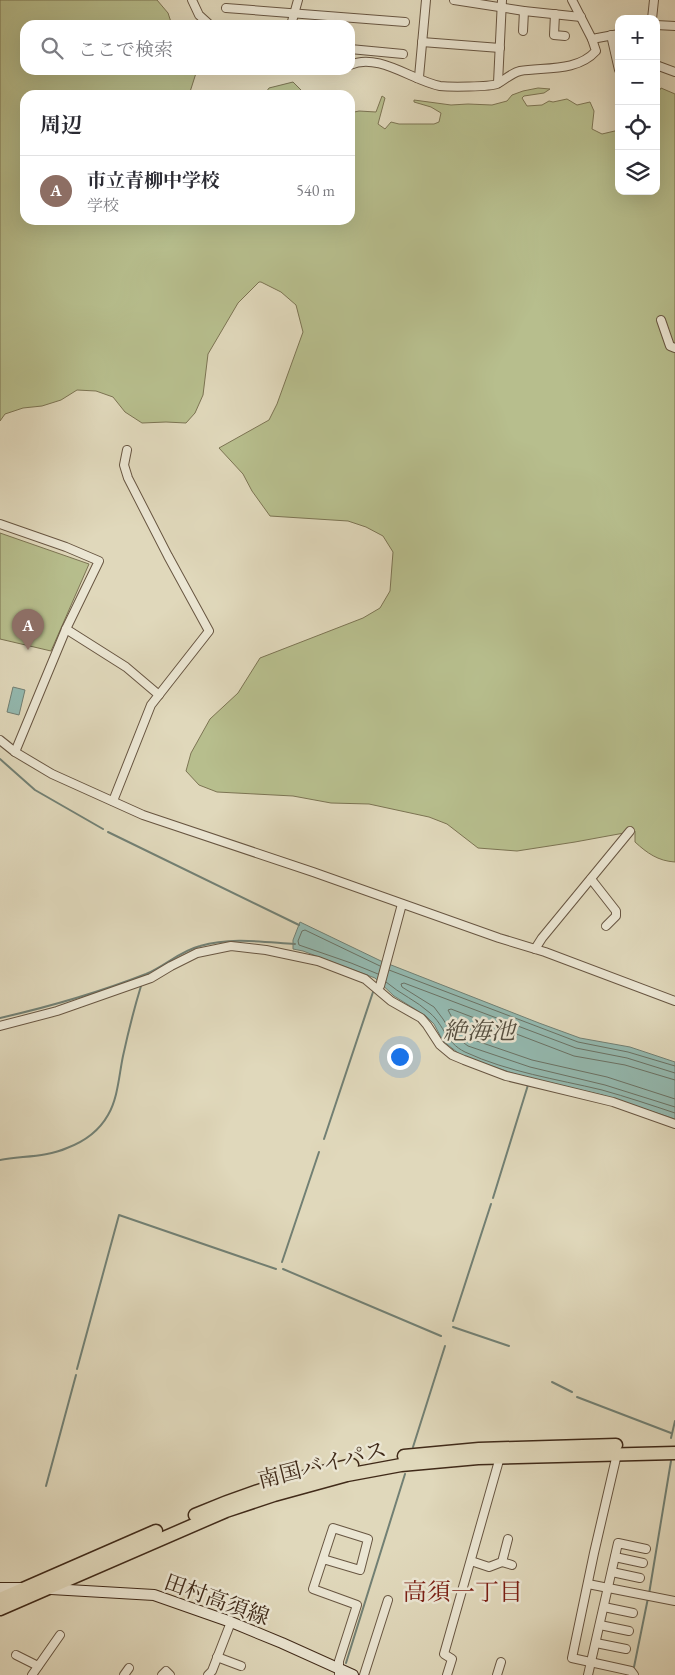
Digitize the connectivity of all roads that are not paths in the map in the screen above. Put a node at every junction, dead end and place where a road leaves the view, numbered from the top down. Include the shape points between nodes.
1 (192, 0) edge
2 (298, 0) edge
3 (426, 0) edge
4 (454, 0) edge
5 (572, 0) edge
6 (654, 0) edge
7 (502, 4) edge
8 (226, 8) dead end
9 (524, 11) junction
10 (294, 13) junction
11 (555, 14) junction
12 (652, 15) edge
13 (581, 17) junction
14 (204, 20) edge
15 (292, 20) edge
16 (406, 22) dead end
17 (660, 25) edge
18 (675, 26) edge
19 (524, 31) dead end
20 (615, 34) edge
21 (565, 36) dead end
22 (592, 39) junction
23 (422, 42) junction
24 (500, 48) junction
25 (355, 49) edge
26 (403, 54) dead end
27 (355, 64) edge
28 (660, 66) edge
29 (675, 72) edge
30 (417, 78) junction
31 (498, 83) junction
32 (661, 320) dead end
33 (675, 348) edge
34 (127, 450) dead end
35 (0, 524) edge
36 (66, 629) junction
37 (159, 695) junction
38 (0, 740) edge
39 (15, 752) junction
40 (113, 801) junction
41 (630, 831) dead end
42 (591, 879) junction
43 (402, 904) junction
44 (606, 926) dead end
45 (534, 949) junction
46 (379, 987) junction
47 (675, 1001) edge
48 (0, 1026) edge
49 (675, 1124) edge
50 (675, 1444) edge
51 (675, 1453) edge
52 (617, 1454) junction
53 (500, 1457) junction
54 (508, 1539) dead end
55 (646, 1549) dead end
56 (615, 1557) junction
57 (322, 1559) junction
58 (471, 1561) junction
59 (502, 1562) junction
60 (644, 1563) dead end
61 (512, 1565) dead end
62 (612, 1572) junction
63 (640, 1578) dead end
64 (588, 1584) junction
65 (0, 1588) edge
66 (23, 1588) junction
67 (608, 1588) junction
68 (46, 1589) junction
69 (0, 1599) edge
70 (388, 1600) dead end
71 (675, 1601) edge
72 (604, 1607) junction
73 (0, 1609) edge
74 (633, 1613) dead end
75 (231, 1622) junction
76 (600, 1625) junction
77 (630, 1631) dead end
78 (60, 1635) dead end
79 (596, 1643) junction
80 (626, 1649) dead end
81 (16, 1655) dead end
82 (217, 1657) junction
83 (501, 1662) dead end
84 (591, 1662) junction
85 (38, 1666) junction
86 (241, 1666) dead end
87 (129, 1668) dead end
88 (339, 1672) edge
89 (32, 1675) edge
90 (124, 1675) edge
91 (162, 1675) edge
92 (170, 1675) edge
93 (208, 1675) edge
94 (353, 1675) edge
95 (364, 1675) edge
96 (447, 1675) edge
97 (497, 1675) edge
98 (588, 1675) edge
99 (634, 1675) edge

1 - 14 street
2 - 10 street
3 - 23 street
4 - 7 street
5 - 13 street
6 - 12 street
7 - 9 street
7 - 24 street
8 - 10 street
9 - 11 street
9 - 19 street
10 - 15 street
10 - 16 street
11 - 13 street
11 - 21 street via 554,35
13 - 22 street
17 - 18 street
20 - 22 street
22 - 31 street via 596,51 585,59 562,67 520,71
23 - 24 street
23 - 30 street
24 - 31 street
25 - 26 street
27 - 30 street via 379,63
28 - 29 street
30 - 31 street via 448,86
32 - 33 street via 670,346
34 - 37 street via 124,465 128,478 209,631
35 - 36 street via 99,561
36 - 37 street via 126,667
36 - 39 street
37 - 40 street via 151,705
38 - 39 street
39 - 40 street via 52,774
40 - 43 street via 143,815
41 - 42 street
42 - 44 street via 616,911 616,916
42 - 45 street
43 - 45 street
43 - 46 street
45 - 47 street
46 - 48 street via 318,961 231,946 197,953 151,978 57,1011
46 - 49 street via 398,1006 421,1018 440,1045 452,1055 506,1076 613,1102
50 - 66 highway, 南国バイパス via 478,1449 357,1464 299,1478 232,1500
51 - 52 highway, 南国バイパス
52 - 53 highway, 南国バイパス
52 - 64 street
53 - 58 street
53 - 68 highway, 南国バイパス via 401,1465 304,1486 226,1511
54 - 59 street
55 - 56 street via 618,1543
56 - 60 street
56 - 62 street
57 - 57 street via 333,1528 368,1539 360,1570
57 - 88 street via 313,1589 357,1605 339,1661
58 - 59 street via 490,1567
58 - 96 street via 444,1654 452,1659
59 - 61 street
62 - 63 street
62 - 67 street
64 - 67 street
64 - 84 street via 568,1657
65 - 66 main road, 田村高須線
66 - 68 main road, 田村高須線
66 - 69 highway, 南国バイパス
67 - 71 street
67 - 72 street
68 - 73 highway, 南国バイパス
68 - 75 main road, 田村高須線 via 154,1595
70 - 95 street
72 - 74 street
72 - 76 street
75 - 82 street
75 - 88 main road, 田村高須線
76 - 77 street
76 - 79 street
78 - 85 street
79 - 80 street
79 - 84 street
81 - 85 street
82 - 86 street
82 - 93 street
83 - 97 street
84 - 98 street
84 - 99 street via 631,1671
85 - 89 street
87 - 90 street
88 - 94 main road, 田村高須線
91 - 92 street via 166,1671

